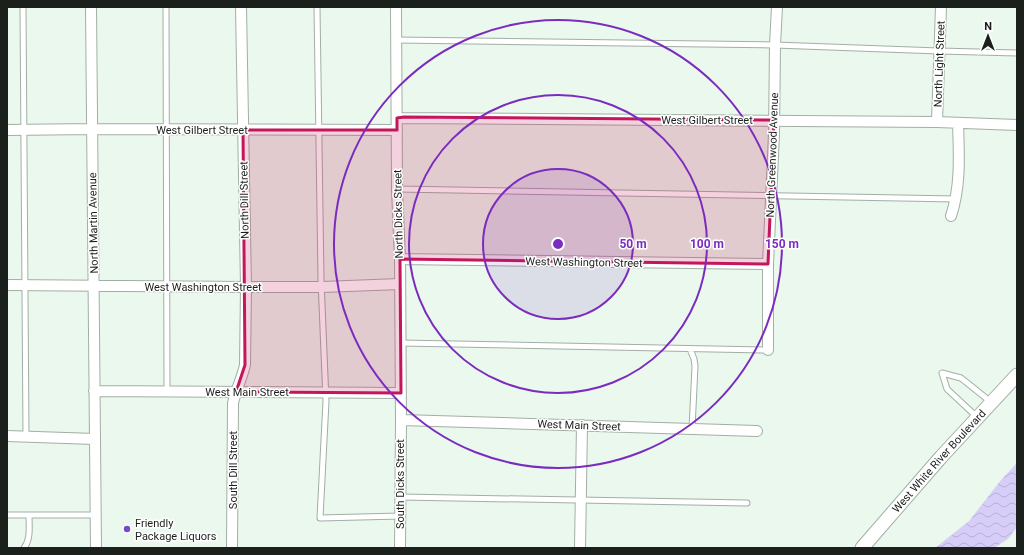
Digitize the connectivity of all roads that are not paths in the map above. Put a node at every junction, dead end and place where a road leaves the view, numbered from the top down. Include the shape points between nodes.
1 (23, 7) edge
2 (91, 7) edge
3 (166, 7) edge
4 (241, 7) edge
5 (317, 7) edge
6 (396, 7) edge
7 (778, 7) edge
8 (941, 7) edge
9 (397, 40) junction
10 (775, 45) junction
11 (939, 51) junction
12 (1017, 53) edge
13 (397, 118) junction
14 (774, 120) junction
15 (937, 122) junction
16 (958, 123) junction
17 (1017, 125) edge
18 (92, 129) junction
19 (7, 130) edge
20 (24, 130) junction
21 (166, 130) junction
22 (243, 130) junction
23 (397, 130) junction
24 (319, 131) junction
25 (397, 189) junction
26 (771, 196) junction
27 (957, 199) junction
28 (951, 216) dead end
29 (400, 259) junction
30 (768, 264) junction
31 (400, 284) junction
32 (7, 285) edge
33 (25, 285) junction
34 (94, 286) junction
35 (167, 286) junction
36 (246, 287) junction
37 (322, 287) junction
38 (400, 343) junction
39 (690, 349) junction
40 (768, 350) joint
41 (1017, 375) edge
42 (94, 391) junction
43 (167, 392) junction
44 (236, 392) junction
45 (325, 392) junction
46 (400, 393) junction
47 (991, 403) junction
48 (978, 418) junction
49 (401, 420) junction
50 (582, 425) junction
51 (692, 429) junction
52 (757, 431) dead end
53 (7, 436) edge
54 (26, 436) junction
55 (95, 438) junction
56 (400, 496) junction
57 (581, 499) junction
58 (747, 503) dead end
59 (7, 515) edge
60 (29, 515) junction
61 (95, 515) junction
62 (400, 516) junction
63 (24, 548) edge
64 (96, 548) edge
65 (232, 548) edge
66 (400, 548) edge
67 (580, 548) edge
68 (862, 548) edge

1 - 20 lane
2 - 18 street, North Martin Avenue
3 - 21 lane
4 - 22 street, North Dill Street
5 - 24 lane
6 - 9 street, North Dicks Street
7 - 10 street, North Greenwood Avenue
8 - 11 street, North Light Street
9 - 10 lane
9 - 13 street, North Dicks Street
10 - 11 lane
10 - 14 street, North Greenwood Avenue
11 - 12 lane
11 - 15 street, North Light Street
13 - 14 street, West Gilbert Street
13 - 23 street, North Dicks Street
14 - 15 street, West Gilbert Street
14 - 26 street, North Greenwood Avenue
15 - 16 street, West Gilbert Street
16 - 17 street, West Gilbert Street
16 - 27 street
18 - 20 street, West Gilbert Street
18 - 21 street, West Gilbert Street
18 - 34 street, North Martin Avenue
19 - 20 street, West Gilbert Street
20 - 33 lane
21 - 22 street, West Gilbert Street
21 - 35 lane
22 - 24 street, West Gilbert Street
22 - 36 street, North Dill Street
23 - 24 street, West Gilbert Street
23 - 25 street, North Dicks Street
24 - 37 lane
25 - 26 lane
25 - 29 street, North Dicks Street
26 - 27 lane
26 - 30 street, North Greenwood Avenue
27 - 28 street
29 - 30 street, West Washington Street
29 - 31 street, North Dicks Street
30 - 40 street, North Greenwood Avenue
31 - 37 street, West Washington Street
31 - 38 street, North Dicks Street
32 - 33 street, West Washington Street
33 - 34 street, West Washington Street
33 - 54 lane
34 - 35 street, West Washington Street
34 - 42 street, North Martin Avenue
35 - 36 street, West Washington Street
35 - 43 lane
36 - 37 street, West Washington Street
36 - 44 street, North Dill Street via 245,365
37 - 45 lane
38 - 39 lane
38 - 46 street, North Dicks Street
39 - 40 lane
39 - 51 lane via 695,366
41 - 47 street, West White River Boulevard
42 - 43 street, West Main Street
42 - 55 street, North Martin Avenue
43 - 44 street, West Main Street
44 - 45 street, West Main Street
44 - 65 street, South Dill Street via 233,403
45 - 46 street, West Main Street
45 - 62 lane via 320,518
46 - 49 street, North Dicks Street
47 - 48 street, West White River Boulevard
47 - 48 lane via 961,378 942,373 947,389
48 - 68 street, West White River Boulevard
49 - 50 street, West Main Street
49 - 56 street, South Dicks Street
50 - 51 street, West Main Street
50 - 57 street
51 - 52 street, West Main Street
53 - 54 street
54 - 55 street
55 - 61 street, North Martin Avenue
56 - 57 lane
56 - 62 street, South Dicks Street
57 - 58 lane
57 - 67 street
59 - 60 lane
60 - 61 lane
60 - 63 lane via 28,542
61 - 64 street, North Martin Avenue
62 - 66 street, South Dicks Street

